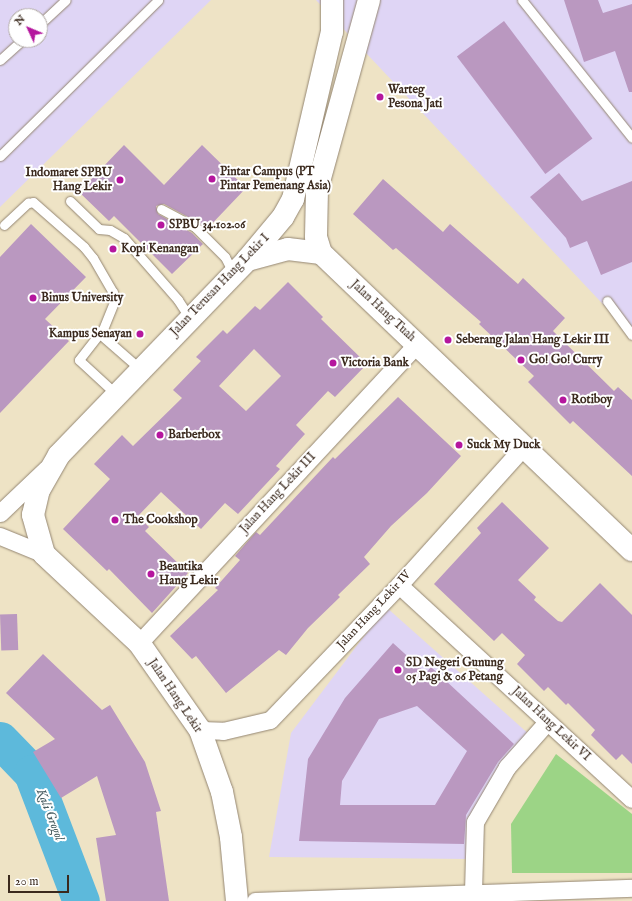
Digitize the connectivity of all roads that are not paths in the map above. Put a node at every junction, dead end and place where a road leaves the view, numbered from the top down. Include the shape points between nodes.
1 (66, 0) edge
2 (158, 0) edge
3 (332, 0) edge
4 (369, 0) edge
5 (522, 0) edge
6 (48, 17) edge
7 (13, 48) edge
8 (0, 60) edge
9 (632, 138) edge
10 (0, 156) edge
11 (70, 201) dead end
12 (161, 208) dead end
13 (4, 225) dead end
14 (321, 253) junction
15 (240, 267) junction
16 (607, 300) dead end
17 (189, 317) junction
18 (100, 334) junction
19 (632, 334) edge
20 (417, 344) junction
21 (140, 370) junction
22 (116, 394) junction
23 (524, 446) junction
24 (59, 456) junction
25 (0, 513) edge
26 (0, 536) edge
27 (632, 550) edge
28 (44, 554) junction
29 (399, 585) junction
30 (139, 643) junction
31 (547, 722) junction
32 (200, 730) junction
33 (632, 799) edge
34 (632, 888) edge
35 (473, 892) junction
36 (561, 896) edge
37 (408, 898) edge
38 (237, 901) edge
39 (254, 901) edge

1 - 6 lane
2 - 10 lane
3 - 15 main road, Jalan Terusan Hang Lekir I via 332,32 293,199 280,222
4 - 14 main road via 317,189 316,237
5 - 9 lane
7 - 8 lane
11 - 17 lane via 99,229 127,235
12 - 15 lane via 196,228
13 - 18 lane via 28,203 33,202 84,247 113,292 114,302 110,317
14 - 15 main road via 288,249
14 - 20 main road, Jalan Hang Tuah
15 - 17 main road, Jalan Terusan Hang Lekir I
16 - 19 lane
17 - 21 main road, Jalan Terusan Hang Lekir I
18 - 21 lane
18 - 22 lane via 79,360
20 - 23 main road, Jalan Hang Tuah
20 - 30 street, Jalan Hang Lekir III
21 - 22 main road, Jalan Terusan Hang Lekir I
22 - 24 main road, Jalan Terusan Hang Lekir I
23 - 27 main road, Jalan Hang Tuah
23 - 29 street, Jalan Hang Lekir IV
24 - 25 street, Jalan Terusan Hang Lekir I
24 - 28 main road via 39,490 33,515
26 - 28 street, Jalan Hang Lekir
28 - 30 main road, Jalan Hang Lekir
29 - 31 street, Jalan Hang Lekir VI
29 - 32 street, Jalan Hang Lekir IV via 270,720 223,731
30 - 32 main road, Jalan Hang Lekir
31 - 33 street, Jalan Hang Lekir VI
31 - 35 street via 507,768 475,822
32 - 38 main road, Jalan Hang Lekir via 222,792 231,837
34 - 36 street
35 - 36 street
35 - 37 street
37 - 39 street

